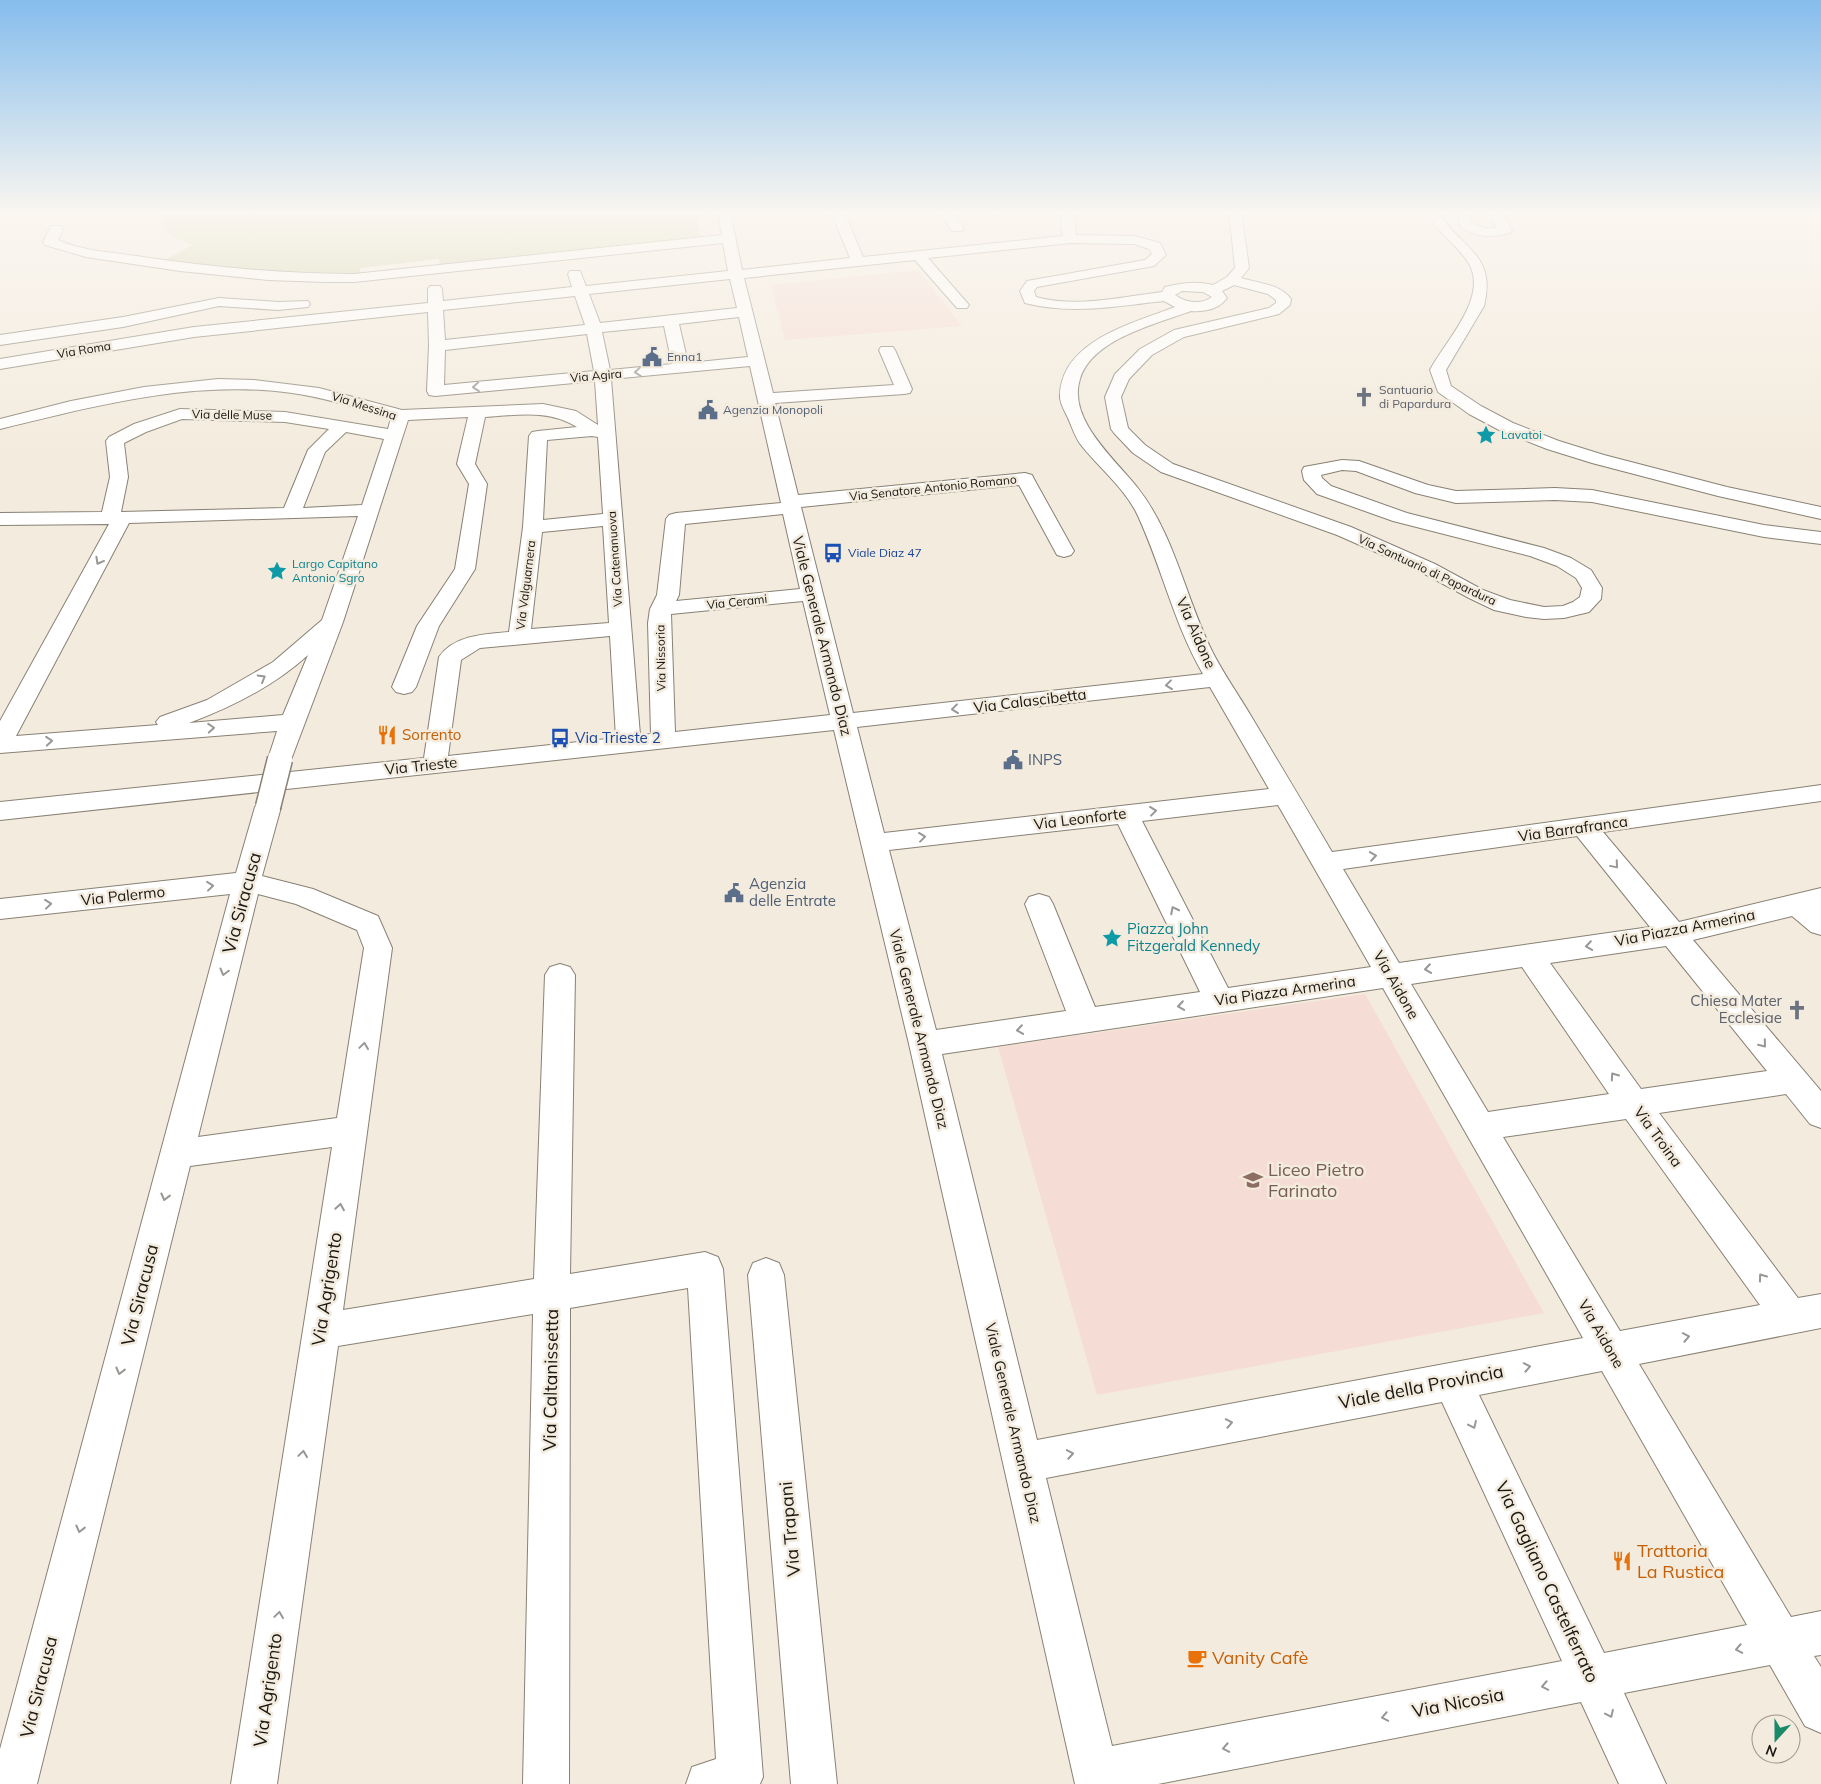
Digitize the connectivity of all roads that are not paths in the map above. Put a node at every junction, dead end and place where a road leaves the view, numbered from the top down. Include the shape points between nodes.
1 (214, 295) edge
2 (436, 295) edge
3 (552, 295) edge
4 (582, 295) edge
5 (741, 295) edge
6 (953, 295) edge
7 (1028, 295) edge
8 (1219, 295) edge
9 (1279, 295) edge
10 (1480, 295) edge
11 (1167, 296) joint
12 (317, 302) dead end
13 (962, 305) dead end
14 (205, 306) junction
15 (1191, 306) junction
16 (437, 308) junction
17 (745, 312) junction
18 (133, 319) junction
19 (670, 320) junction
20 (594, 329) junction
21 (0, 340) edge
22 (128, 343) junction
23 (437, 346) junction
24 (887, 350) dead end
25 (756, 361) junction
26 (0, 364) edge
27 (681, 368) junction
28 (603, 376) junction
29 (766, 399) junction
30 (478, 411) junction
31 (401, 415) junction
32 (0, 424) edge
33 (343, 426) junction
34 (599, 433) junction
35 (395, 435) junction
36 (791, 505) junction
37 (368, 510) junction
38 (1821, 512) edge
39 (291, 514) junction
40 (116, 518) junction
41 (0, 519) edge
42 (613, 519) junction
43 (676, 519) joint
44 (533, 527) junction
45 (1821, 538) edge
46 (1064, 551) dead end
47 (812, 594) junction
48 (662, 609) junction
49 (332, 622) junction
50 (620, 629) junction
51 (519, 637) junction
52 (1217, 679) junction
53 (404, 687) dead end
54 (292, 722) junction
55 (842, 722) junction
56 (138, 733) junction
57 (663, 740) junction
58 (628, 743) junction
59 (0, 744) edge
60 (280, 759) joint
61 (435, 764) junction
62 (1821, 793) edge
63 (1286, 796) junction
64 (0, 811) edge
65 (1126, 814) junction
66 (1584, 827) junction
67 (873, 843) junction
68 (1325, 862) junction
69 (247, 882) junction
70 (1809, 901) edge
71 (1038, 904) dead end
72 (0, 909) edge
73 (1821, 925) edge
74 (1672, 934) junction
75 (1529, 955) junction
76 (560, 975) dead end
77 (1391, 975) junction
78 (1219, 1000) junction
79 (1085, 1020) junction
80 (924, 1044) junction
81 (1792, 1080) junction
82 (1633, 1103) junction
83 (1821, 1114) edge
84 (1480, 1127) junction
85 (352, 1130) junction
86 (176, 1154) junction
87 (766, 1275) dead end
88 (552, 1293) junction
89 (1806, 1314) edge
90 (321, 1331) junction
91 (1611, 1351) junction
92 (1452, 1381) junction
93 (1022, 1463) junction
94 (1801, 1637) edge
95 (1592, 1677) junction
96 (1821, 1710) edge
97 (1097, 1779) edge
98 (14, 1784) edge
99 (254, 1784) edge
100 (546, 1784) edge
101 (709, 1784) edge
102 (814, 1784) edge
103 (1643, 1784) edge

1 - 14 street
2 - 16 street
3 - 16 street, Via Roma
4 - 20 street, Via Catenanuova
5 - 17 street, Viale Generale Armando Diaz
6 - 13 street
7 - 11 street, Via Roma via 1030,300 1043,305 1061,307
8 - 15 street, Via Aidone via 1218,301 1207,306
9 - 45 street, Via Santuario di Papardura via 1284,299 1283,305 1274,311 1179,333 1146,352 1121,377 1113,397 1120,429 1138,449 1168,468 1344,531 1428,568 1476,594 1526,611 1564,612 1581,607 1590,599 1592,588 1584,574 1564,562 1400,516 1324,490 1313,480 1311,471 1342,465 1359,466 1422,489 1456,497 1592,496 1764,531
10 - 38 street via 1476,310 1442,359 1438,370 1444,388 1475,410 1553,445 1725,492
11 - 15 street
12 - 14 street via 278,306 219,302
14 - 18 street
15 - 52 street, Via Aidone via 1127,330 1091,349 1078,364 1068,398 1086,440 1147,514 1201,651
16 - 22 street, Via Roma via 194,332
16 - 23 street
17 - 19 street
17 - 25 street, Viale Generale Armando Diaz
18 - 21 street
18 - 22 street
19 - 20 street
19 - 27 street
20 - 23 street
20 - 28 street, Via Catenanuova
22 - 26 street, Via Roma
28 -> 23 street, Via Agira via 435,391
24 - 29 street via 904,389
25 - 27 street, Via Agira
25 - 29 street, Viale Generale Armando Diaz
27 -> 28 street, Via Agira
28 - 34 street, Via Catenanuova
29 - 36 street, Viale Generale Armando Diaz
30 - 31 street
30 - 34 street via 544,409 570,415
30 - 53 street via 466,464 478,484 465,569 428,626
31 - 32 street, Via Messina via 333,395 289,388 213,384 134,394
31 - 35 street, Via Messina
33 - 35 street, Via delle Muse
33 - 39 street via 317,450
33 - 40 street, Via delle Muse via 285,416 180,414 140,428 114,441 119,477
34 - 42 street, Via Catenanuova
34 - 44 street, Via Valguarnera via 538,436
35 - 37 street, Via Messina
36 - 43 street, Via Senatore Antonio Romano
36 - 46 street, Via Senatore Antonio Romano via 1025,479
36 - 47 street, Viale Generale Armando Diaz
37 - 39 street
37 - 49 street, Via Messina
39 - 40 street
40 - 41 street
40 -> 59 street, Via delle Muse
42 - 44 street
42 - 50 street, Via Catenanuova
43 - 48 street, Via Nissoria via 668,595
44 - 51 street, Via Valguarnera
47 - 48 street, Via Cerami
47 - 55 street, Viale Generale Armando Diaz
48 - 57 street, Via Nissoria via 659,623
49 - 54 street, Via Messina
56 -> 49 street via 216,705 281,667
50 - 51 street
50 - 58 street, Via Catenanuova
51 - 61 street, Via Valguarnera via 474,642 450,657
52 -> 55 street, Via Calascibetta
52 - 63 street, Via Aidone
56 -> 54 street
54 - 60 street, Via Messina
55 - 57 street, Via Trieste
55 - 67 street, Viale Generale Armando Diaz
59 -> 56 street
57 - 58 street, Via Trieste
58 - 61 street, Via Trieste
60 - 69 street, Via Siracusa, bridge
61 - 64 street, Via Trieste
62 - 66 street, Via Barrafranca
65 -> 63 street, Via Leonforte
63 - 68 street, Via Aidone
67 -> 65 street, Via Leonforte
78 -> 65 street
68 -> 66 street, Via Barrafranca
66 -> 74 street
67 - 80 street, Viale Generale Armando Diaz
68 - 77 street, Via Aidone
72 -> 69 street, Via Palermo
85 -> 69 street, Via Agrigento via 378,948 368,924 303,896
69 -> 86 street, Via Siracusa
70 - 73 street
70 - 74 street, Via Piazza Armerina
71 - 79 street
74 -> 75 street, Via Piazza Armerina
74 -> 81 street
75 -> 77 street, Via Piazza Armerina
82 -> 75 street, Via Troina
76 - 88 street, Via Caltanissetta
77 - 78 street, Via Piazza Armerina
77 - 84 street, Via Aidone
78 -> 79 street, Via Piazza Armerina
79 -> 80 street, Via Piazza Armerina
80 - 93 street, Viale Generale Armando Diaz
81 - 82 street
81 - 83 street
82 - 84 street
89 -> 82 street, Via Troina
84 - 91 street, Via Aidone
85 - 86 street
90 -> 85 street, Via Agrigento
86 -> 98 street, Via Siracusa
87 - 102 street, Via Trapani
88 - 90 street
88 - 100 street, Via Caltanissetta
88 - 101 street via 705,1269 740,1777
91 -> 89 street, Viale della Provincia
99 -> 90 street, Via Agrigento
92 -> 91 street, Viale della Provincia
91 - 94 street, Via Aidone
93 -> 92 street, Viale della Provincia
92 -> 95 street, Via Gagliano Castelferrato
93 - 97 street, Viale Generale Armando Diaz
94 -> 95 street, Via Nicosia
94 - 96 street, Via Aidone
95 -> 97 street, Via Nicosia
95 -> 103 street, Via Gagliano Castelferrato

